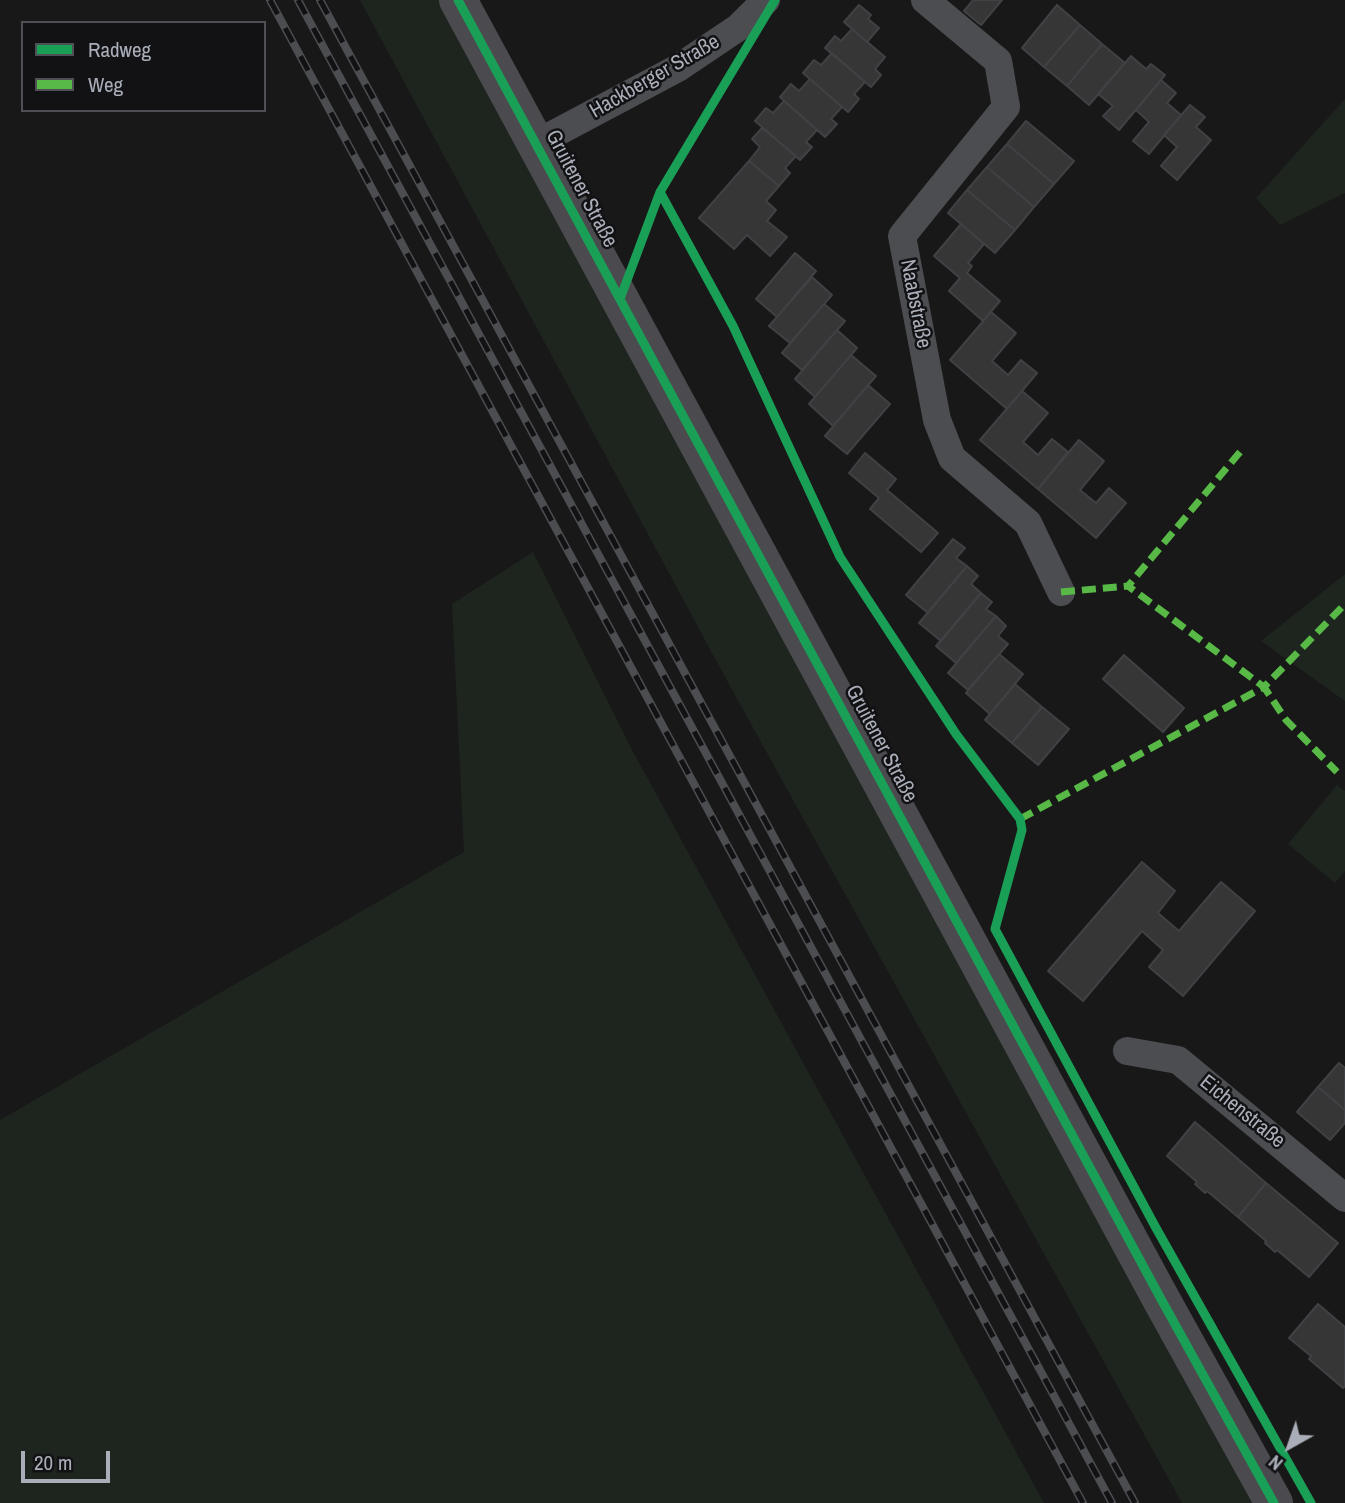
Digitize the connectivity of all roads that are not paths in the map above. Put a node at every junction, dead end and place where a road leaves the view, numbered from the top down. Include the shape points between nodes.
1 (458, 0) edge
2 (766, 0) edge
3 (925, 0) edge
4 (537, 143) junction
5 (1061, 592) dead end
6 (1127, 1051) dead end
7 (1345, 1198) edge
8 (1274, 1503) edge

1 - 4 main road, Gruitener Straße
2 - 4 street, Hackberger Straße via 739,27 678,68
3 - 5 street, Naabstraße via 998,61 1006,107 902,236 937,419 952,458 1028,523
4 - 8 main road, Gruitener Straße
6 - 7 street, Eichenstraße via 1178,1060

